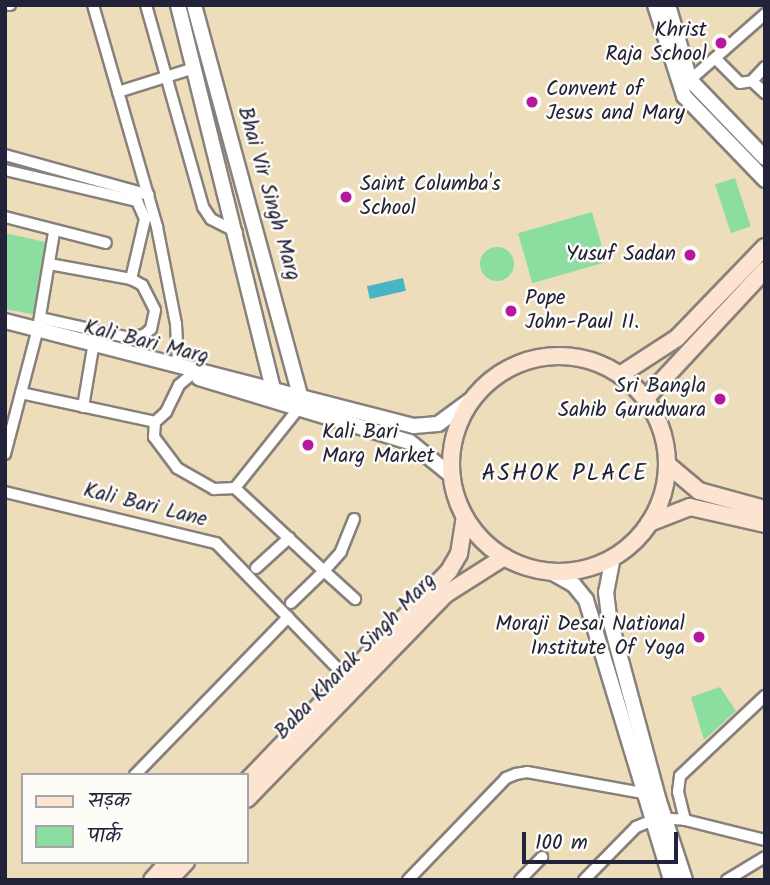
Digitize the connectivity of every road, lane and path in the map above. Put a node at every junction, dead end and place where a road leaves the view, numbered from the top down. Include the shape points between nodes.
1 (93, 5) edge
2 (146, 5) edge
3 (178, 5) edge
4 (194, 5) edge
5 (655, 5) edge
6 (668, 5) edge
7 (764, 15) edge
8 (715, 58) junction
9 (765, 66) edge
10 (194, 68) junction
11 (166, 77) junction
12 (690, 80) junction
13 (752, 81) junction
14 (118, 92) junction
15 (765, 93) edge
16 (5, 155) edge
17 (765, 158) edge
18 (5, 170) edge
19 (765, 180) edge
20 (149, 195) junction
21 (5, 217) edge
22 (54, 232) junction
23 (237, 232) junction
24 (106, 243) dead end
25 (765, 247) edge
26 (49, 264) junction
27 (765, 270) edge
28 (131, 279) junction
29 (5, 321) edge
30 (38, 328) junction
31 (5, 330) edge
32 (93, 346) junction
33 (178, 362) junction
34 (196, 372) junction
35 (620, 375) junction
36 (21, 394) junction
37 (274, 394) junction
38 (476, 396) junction
39 (645, 399) junction
40 (301, 405) junction
41 (83, 407) junction
42 (155, 422) junction
43 (5, 454) edge
44 (667, 464) junction
45 (452, 477) junction
46 (235, 488) junction
47 (5, 492) edge
48 (765, 509) edge
49 (466, 518) junction
50 (354, 519) dead end
51 (649, 523) junction
52 (765, 524) edge
53 (289, 538) junction
54 (504, 557) junction
55 (613, 557) junction
56 (256, 568) dead end
57 (324, 571) junction
58 (549, 571) junction
59 (355, 599) dead end
60 (291, 603) dead end
61 (288, 617) junction
62 (606, 636) junction
63 (347, 678) junction
64 (765, 696) edge
65 (137, 773) edge
66 (248, 780) edge
67 (643, 793) junction
68 (248, 798) edge
69 (658, 818) junction
70 (685, 820) junction
71 (765, 840) edge
72 (542, 857) dead end
73 (765, 857) edge
74 (166, 864) edge
75 (184, 864) edge
76 (152, 880) edge
77 (169, 880) edge
78 (408, 880) edge
79 (520, 880) edge
80 (583, 880) edge
81 (671, 880) edge
82 (685, 880) edge
83 (727, 880) edge

1 - 14 street
2 - 11 street
3 - 10 street, Bhai Vir Singh Marg
4 - 40 street, Bhai Vir Singh Marg
5 - 19 street via 684,96
6 - 12 street
7 - 8 street
8 - 12 street
8 - 13 street via 740,83
9 - 13 street
10 - 11 street
10 - 23 street, Bhai Vir Singh Marg
11 - 14 street
11 - 23 street via 206,214
12 - 17 street
13 - 15 street
14 - 20 street
16 - 20 street
18 - 28 street via 137,201 145,219
20 - 33 street via 176,324
21 - 22 street
22 - 24 street
22 - 26 street
23 - 37 street, Bhai Vir Singh Marg
25 - 35 main road via 677,338
26 - 28 street
26 - 30 street
27 - 39 main road
28 - 30 street via 142,285 155,310 151,329 144,335
29 - 30 street, Kali Bari Marg
30 - 31 street, Kali Bari Marg
30 - 32 street, Kali Bari Marg
30 - 36 street
32 - 33 street, Kali Bari Marg
32 - 34 street, Kali Bari Marg
32 - 41 street
33 - 34 street, Kali Bari Marg
34 - 37 street, Kali Bari Marg
34 - 42 street via 179,385 166,412
35 - 38 main road via 591,361 544,358 506,371
35 - 39 main road
36 - 41 street
36 - 43 street
37 - 40 street, Kali Bari Marg
38 - 40 street via 438,424 414,426
38 - 45 main road via 454,439
39 - 44 main road via 662,429
40 - 45 street via 410,442
40 - 46 street
41 - 42 street
42 - 46 street via 154,437 177,468 214,489
44 - 48 main road via 699,491
44 - 51 main road via 663,495
45 - 49 main road
46 - 53 street
47 - 61 street, Kali Bari Lane via 216,542
49 - 54 main road via 482,540
49 - 63 main road, Baba Kharak Singh Marg via 459,554 449,571
50 - 57 street via 341,552
51 - 52 main road via 690,508
51 - 55 main road
53 - 56 street
53 - 57 street
54 - 58 main road
54 - 68 main road, Baba Kharak Singh Marg via 446,594
55 - 58 main road via 576,571
55 - 62 street via 606,592
57 - 59 street
57 - 60 street
58 - 62 street via 584,596
61 - 63 street, Kali Bari Lane
61 - 65 street
62 - 67 street
62 - 69 street
63 - 66 main road, Baba Kharak Singh Marg
64 - 70 street via 680,776 678,792
67 - 69 street
67 - 78 street via 527,772 516,774 506,778
69 - 70 street
69 - 80 street via 636,827
69 - 81 street
69 - 82 street
70 - 71 street
72 - 79 street
73 - 83 street
74 - 76 main road
75 - 77 main road

